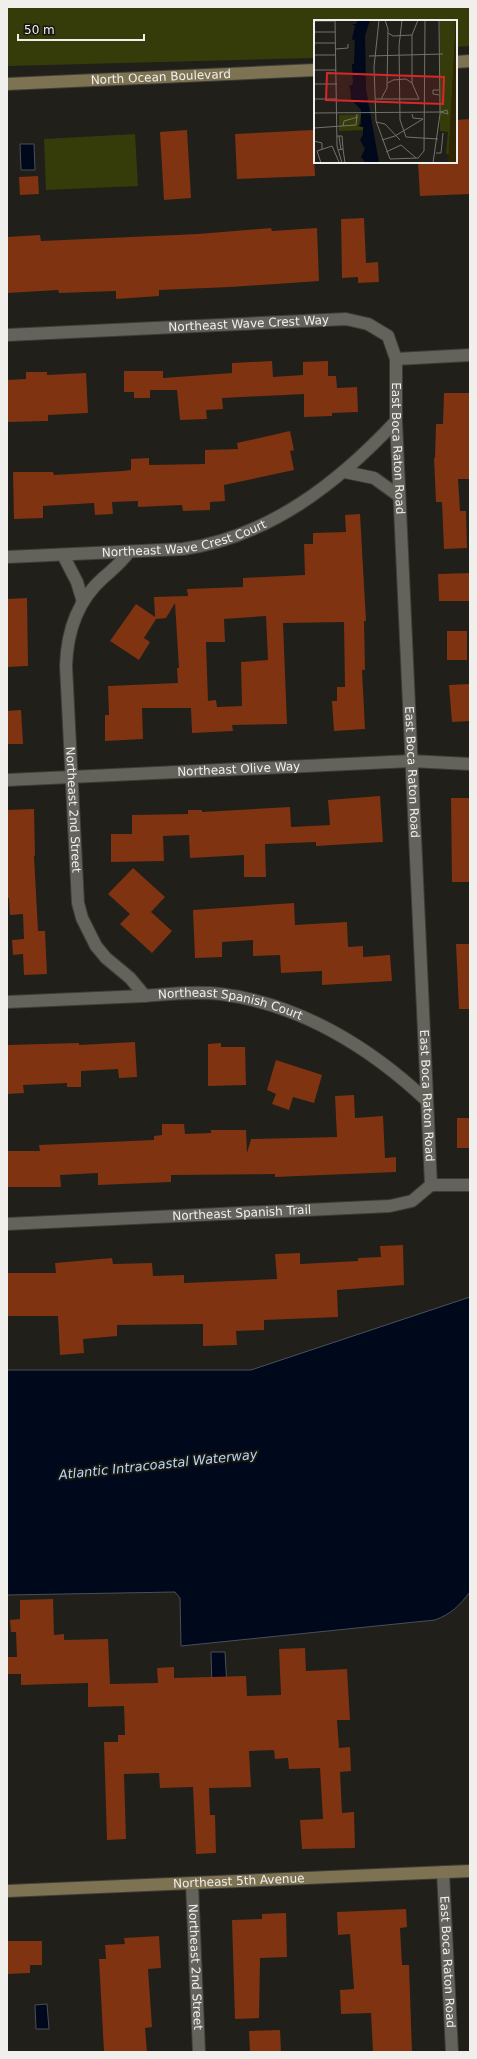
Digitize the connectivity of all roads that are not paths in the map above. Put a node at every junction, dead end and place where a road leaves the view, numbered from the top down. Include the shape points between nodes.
1 (470, 61) edge
2 (457, 62) edge
3 (314, 70) edge
4 (7, 84) edge
5 (7, 335) edge
6 (470, 355) edge
7 (396, 359) junction
8 (396, 421) junction
9 (345, 472) junction
10 (399, 496) junction
11 (129, 552) junction
12 (63, 555) junction
13 (7, 558) edge
14 (83, 602) junction
15 (411, 761) junction
16 (470, 764) edge
17 (71, 777) junction
18 (7, 780) edge
19 (145, 996) junction
20 (7, 1002) edge
21 (427, 1101) junction
22 (431, 1185) junction
23 (470, 1185) edge
24 (7, 1224) edge
25 (470, 1871) edge
26 (444, 1872) junction
27 (192, 1883) junction
28 (7, 1891) edge
29 (199, 2052) edge
30 (452, 2052) edge

1 - 2 street
3 - 4 street, North Ocean Boulevard
5 - 7 street, Northeast Wave Crest Way via 346,320 368,324 388,336
6 - 7 street
7 - 8 street, East Boca Raton Road
8 - 9 street, Northeast Wave Crest Court
8 - 10 street, East Boca Raton Road
9 - 10 street via 374,478
9 - 11 street, Northeast Wave Crest Court via 303,503 270,522 235,537 200,547
10 - 15 street, East Boca Raton Road
11 - 12 street, Northeast Wave Crest Court
11 - 14 street, Northeast 2nd Street
12 - 13 street, Northeast Wave Crest Court
12 - 14 street via 77,582
14 - 17 street, Northeast 2nd Street via 70,630 67,645
15 - 16 street, Northeast Olive Way
15 - 17 street, Northeast Olive Way
15 - 21 street, East Boca Raton Road
17 - 18 street, Northeast Olive Way
17 - 19 street, Northeast 2nd Street via 76,888 82,918 96,946
19 - 20 street, Northeast Spanish Court
19 - 21 street, Northeast Spanish Court via 220,994 273,1006 310,1020 345,1038 378,1059
21 - 22 street, East Boca Raton Road
22 - 23 street
22 - 24 street, Northeast Spanish Trail via 412,1200 390,1206
25 - 26 street, Northeast 5th Avenue
26 - 27 street, Northeast 5th Avenue
26 - 30 street, East Boca Raton Road
27 - 28 street, Northeast 5th Avenue
27 - 29 street, Northeast 2nd Street

